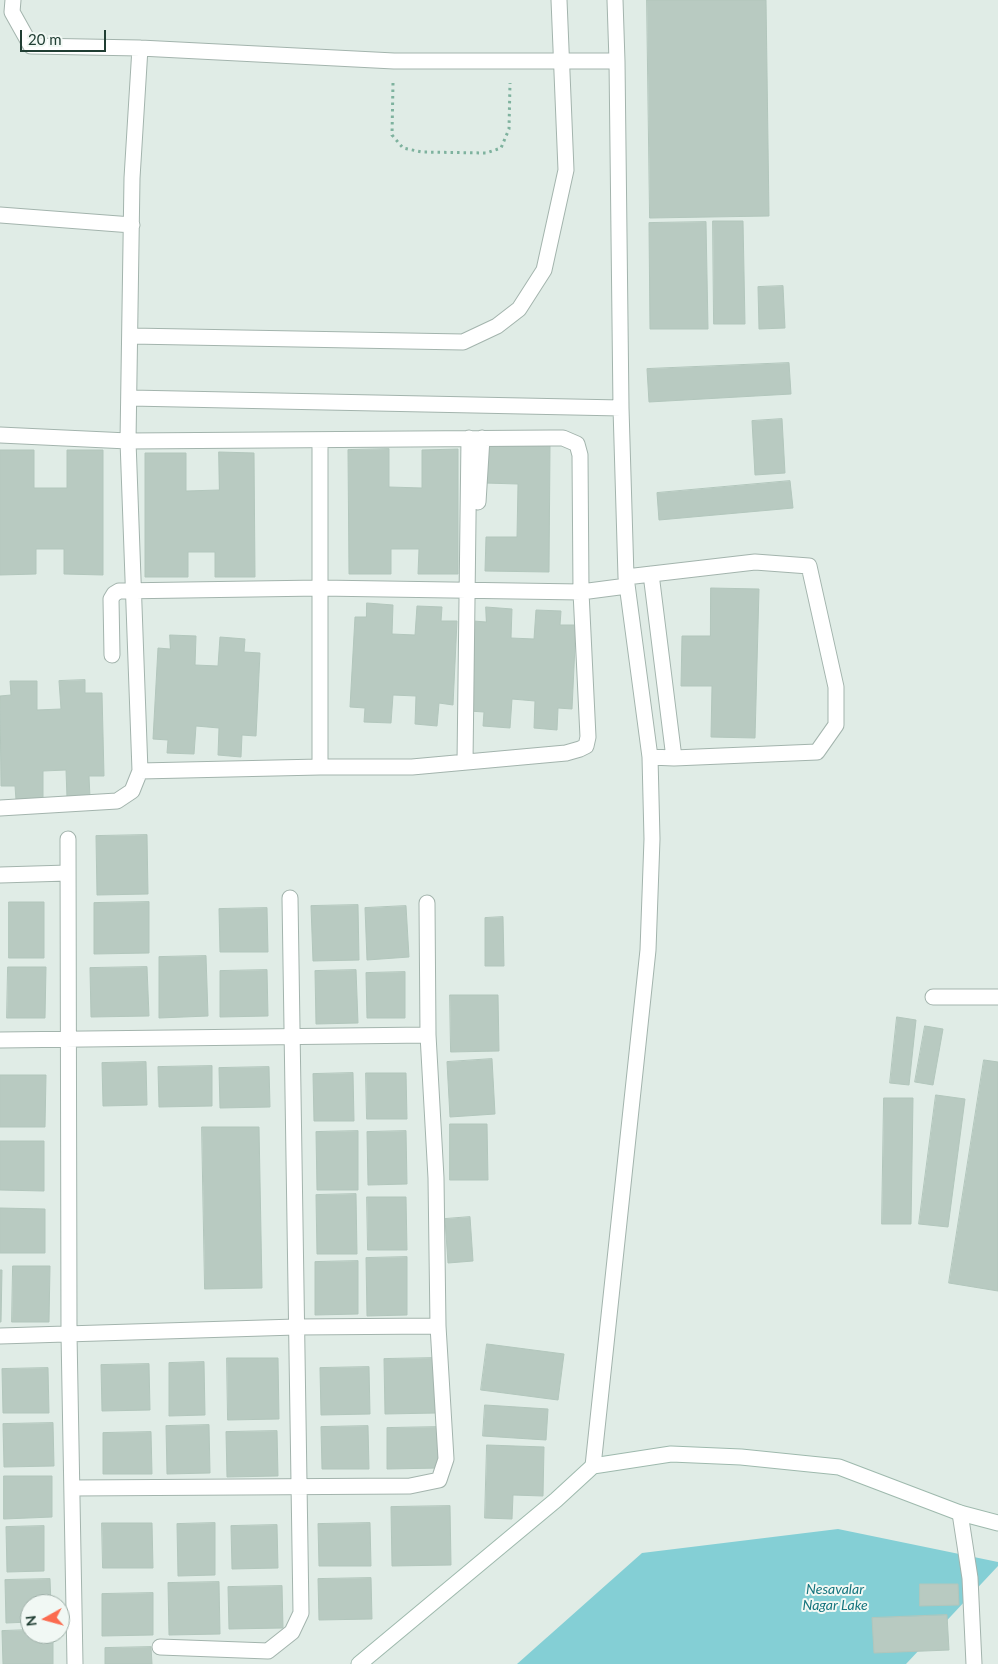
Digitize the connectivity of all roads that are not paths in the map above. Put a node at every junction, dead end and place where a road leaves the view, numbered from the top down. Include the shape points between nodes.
1 (13, 0) edge
2 (559, 0) edge
3 (615, 0) edge
4 (140, 48) junction
5 (562, 60) junction
6 (617, 61) junction
7 (0, 215) edge
8 (132, 225) junction
9 (131, 336) junction
10 (130, 398) junction
11 (621, 408) junction
12 (0, 435) edge
13 (476, 438) junction
14 (320, 440) junction
15 (128, 441) junction
16 (478, 502) dead end
17 (651, 574) junction
18 (627, 581) junction
19 (320, 588) junction
20 (134, 590) junction
21 (468, 590) junction
22 (580, 592) junction
23 (112, 655) dead end
24 (650, 757) junction
25 (674, 758) junction
26 (465, 762) junction
27 (320, 767) junction
28 (140, 771) junction
29 (0, 808) edge
30 (68, 839) dead end
31 (68, 873) junction
32 (0, 874) edge
33 (290, 898) dead end
34 (427, 903) dead end
35 (933, 997) dead end
36 (998, 997) edge
37 (428, 1035) junction
38 (292, 1036) junction
39 (0, 1040) edge
40 (69, 1040) junction
41 (438, 1326) junction
42 (296, 1327) junction
43 (69, 1334) junction
44 (0, 1336) edge
45 (593, 1466) junction
46 (299, 1487) junction
47 (72, 1488) junction
48 (960, 1513) junction
49 (998, 1523) edge
50 (160, 1647) dead end
51 (75, 1664) edge
52 (359, 1664) edge
53 (974, 1664) edge

1 - 4 street via 12,12 31,46
2 - 5 street
3 - 6 street
4 - 5 street via 394,61
4 - 8 street
5 - 6 street
5 - 9 street via 566,170 544,270 520,309 497,326 463,342
6 - 11 street
7 - 8 street
8 - 9 street
9 - 10 street
10 - 11 street
10 - 15 street
11 - 18 street
12 - 15 street
13 - 14 street
13 - 16 street
13 - 21 street
13 - 22 street via 563,438 577,444 580,455
14 - 15 street
14 - 19 street
15 - 20 street
17 - 18 street
17 - 25 street
17 - 25 street via 755,562 809,566 836,687 836,725 818,752
18 - 22 street
18 - 24 street
19 - 20 street
19 - 21 street
19 - 27 street
20 - 23 street via 119,591 111,600
20 - 28 street
21 - 22 street
21 - 26 street
22 - 26 street via 586,746 566,753
24 - 25 street
24 - 45 street via 652,839 648,950
26 - 27 street via 412,767
27 - 28 street
28 - 29 street via 132,791 117,801
30 - 31 street
31 - 32 street
31 - 40 street
33 - 38 street
34 - 37 street
35 - 36 street
37 - 38 street
37 - 41 street via 436,1178
38 - 40 street
38 - 42 street
39 - 40 street
40 - 43 street
41 - 42 street
41 - 46 street via 446,1459 439,1480 410,1486
42 - 43 street
42 - 46 street
43 - 44 street
43 - 47 street
45 - 48 street via 671,1454 839,1467
45 - 52 street
46 - 47 street
46 - 50 street via 301,1613 292,1632 268,1650
47 - 51 street
48 - 49 street
48 - 53 street via 970,1578

